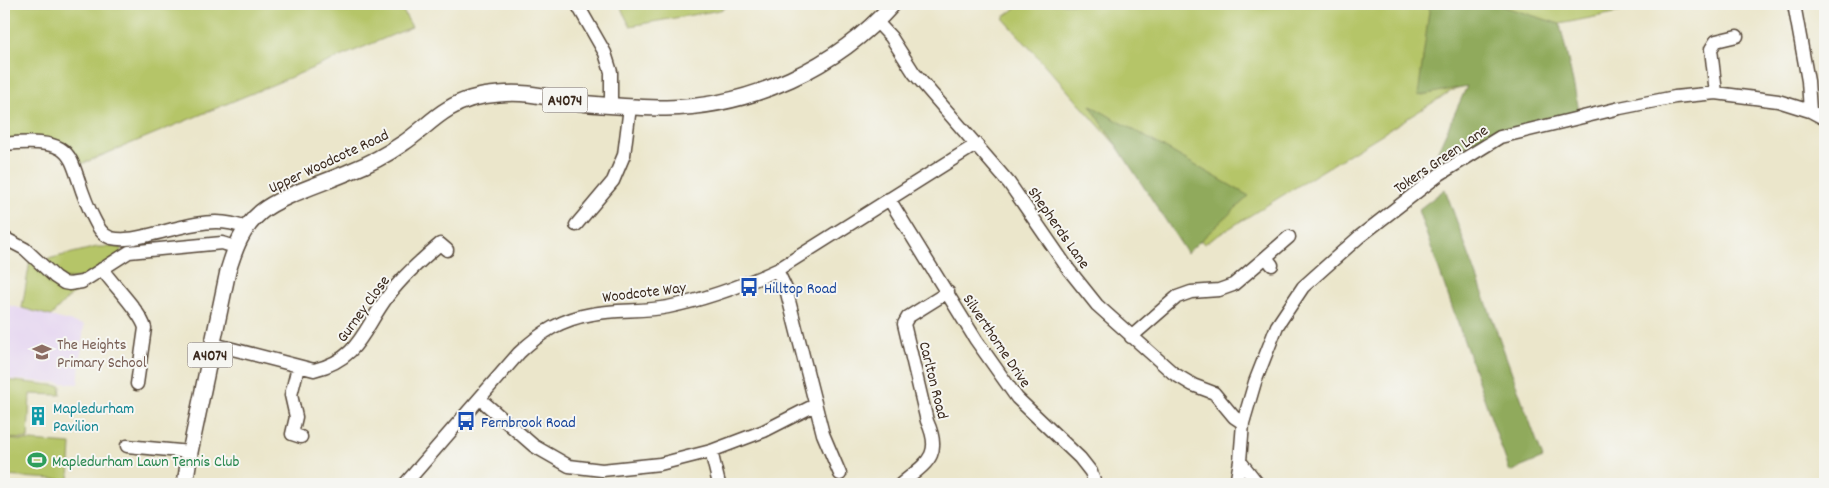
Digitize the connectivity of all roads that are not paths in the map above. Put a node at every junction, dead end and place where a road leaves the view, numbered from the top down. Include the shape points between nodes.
1 (577, 4) edge
2 (893, 4) edge
3 (1794, 4) edge
4 (877, 22) junction
5 (1737, 36) dead end
6 (1716, 93) junction
7 (612, 105) junction
8 (630, 107) junction
9 (1810, 111) junction
10 (1825, 119) edge
11 (4, 144) edge
12 (977, 144) junction
13 (889, 199) junction
14 (576, 225) dead end
15 (246, 228) junction
16 (1289, 237) dead end
17 (4, 238) edge
18 (130, 239) junction
19 (441, 243) dead end
20 (235, 247) junction
21 (129, 252) junction
22 (102, 270) junction
23 (777, 270) junction
24 (948, 292) junction
25 (1132, 337) junction
26 (213, 344) junction
27 (298, 366) junction
28 (137, 384) dead end
29 (480, 398) junction
30 (815, 405) junction
31 (1243, 423) junction
32 (293, 434) dead end
33 (128, 444) dead end
34 (711, 451) junction
35 (190, 452) junction
36 (1240, 461) junction
37 (840, 474) dead end
38 (185, 484) edge
39 (404, 484) edge
40 (719, 484) edge
41 (901, 484) edge
42 (1095, 484) edge
43 (1236, 484) edge
44 (1258, 484) edge

1 - 7 street via 605,53
2 - 4 main road, Upper Woodcote Road / A4074
3 - 9 street
4 - 8 main road, Upper Woodcote Road / A4074 via 833,56 780,83 701,105
4 - 12 street, Shepherds Lane via 891,37 914,73
5 - 6 street via 1716,41 1711,49
6 - 9 street, Tokers Green Lane via 1778,101
6 - 31 street, Tokers Green Lane via 1675,97 1500,136 1440,174 1359,237 1303,287 1277,326
7 - 8 main road, Upper Woodcote Road / A4074
7 - 15 main road, Upper Woodcote Road / A4074 via 522,92 469,100 448,109 382,156 263,210
8 - 14 street via 624,155 613,181 590,217
9 - 10 street, Tokers Green Lane
11 - 18 street via 42,142 65,151 74,164 80,189 97,226 111,238
12 - 13 street, Woodcote Way
12 - 25 street, Shepherds Lane via 1009,182 1097,305
13 - 23 street, Woodcote Way
13 - 24 street, Silverthorne Drive
15 - 18 street via 225,222 198,224
15 - 20 main road, Upper Woodcote Road / A4074
16 - 25 street via 1269,261 1233,285 1177,297
17 - 22 street via 25,249 64,283 82,282
18 - 21 street
19 - 27 street, Gurney Close via 413,267 388,296 345,358 314,370
20 - 21 street via 222,243
20 - 26 main road, Upper Woodcote Road / A4074
21 - 22 street
22 - 28 street via 143,320 145,328 136,370
23 - 29 street, Woodcote Way via 697,301 592,314 561,322 537,336
23 - 30 street via 786,289
24 - 41 street, Carlton Road via 908,317 904,324 933,435 932,454 928,461
24 - 42 street, Silverthorne Drive via 976,340 1017,398 1080,458 1091,472
25 - 31 street, Shepherds Lane via 1173,373 1214,394
26 - 27 street, Gurney Close
26 - 35 main road, Upper Woodcote Road / A4074
27 - 32 street via 291,395 296,417
29 - 34 street via 534,446 569,466 602,470 660,464
29 - 39 street, Woodcote Way
30 - 34 street via 764,431
30 - 37 street
31 - 36 street, Tokers Green Lane
33 - 35 street
34 - 40 street
35 - 38 main road, Upper Woodcote Road / A4074
36 - 43 street, Tokers Green Lane
36 - 44 street

